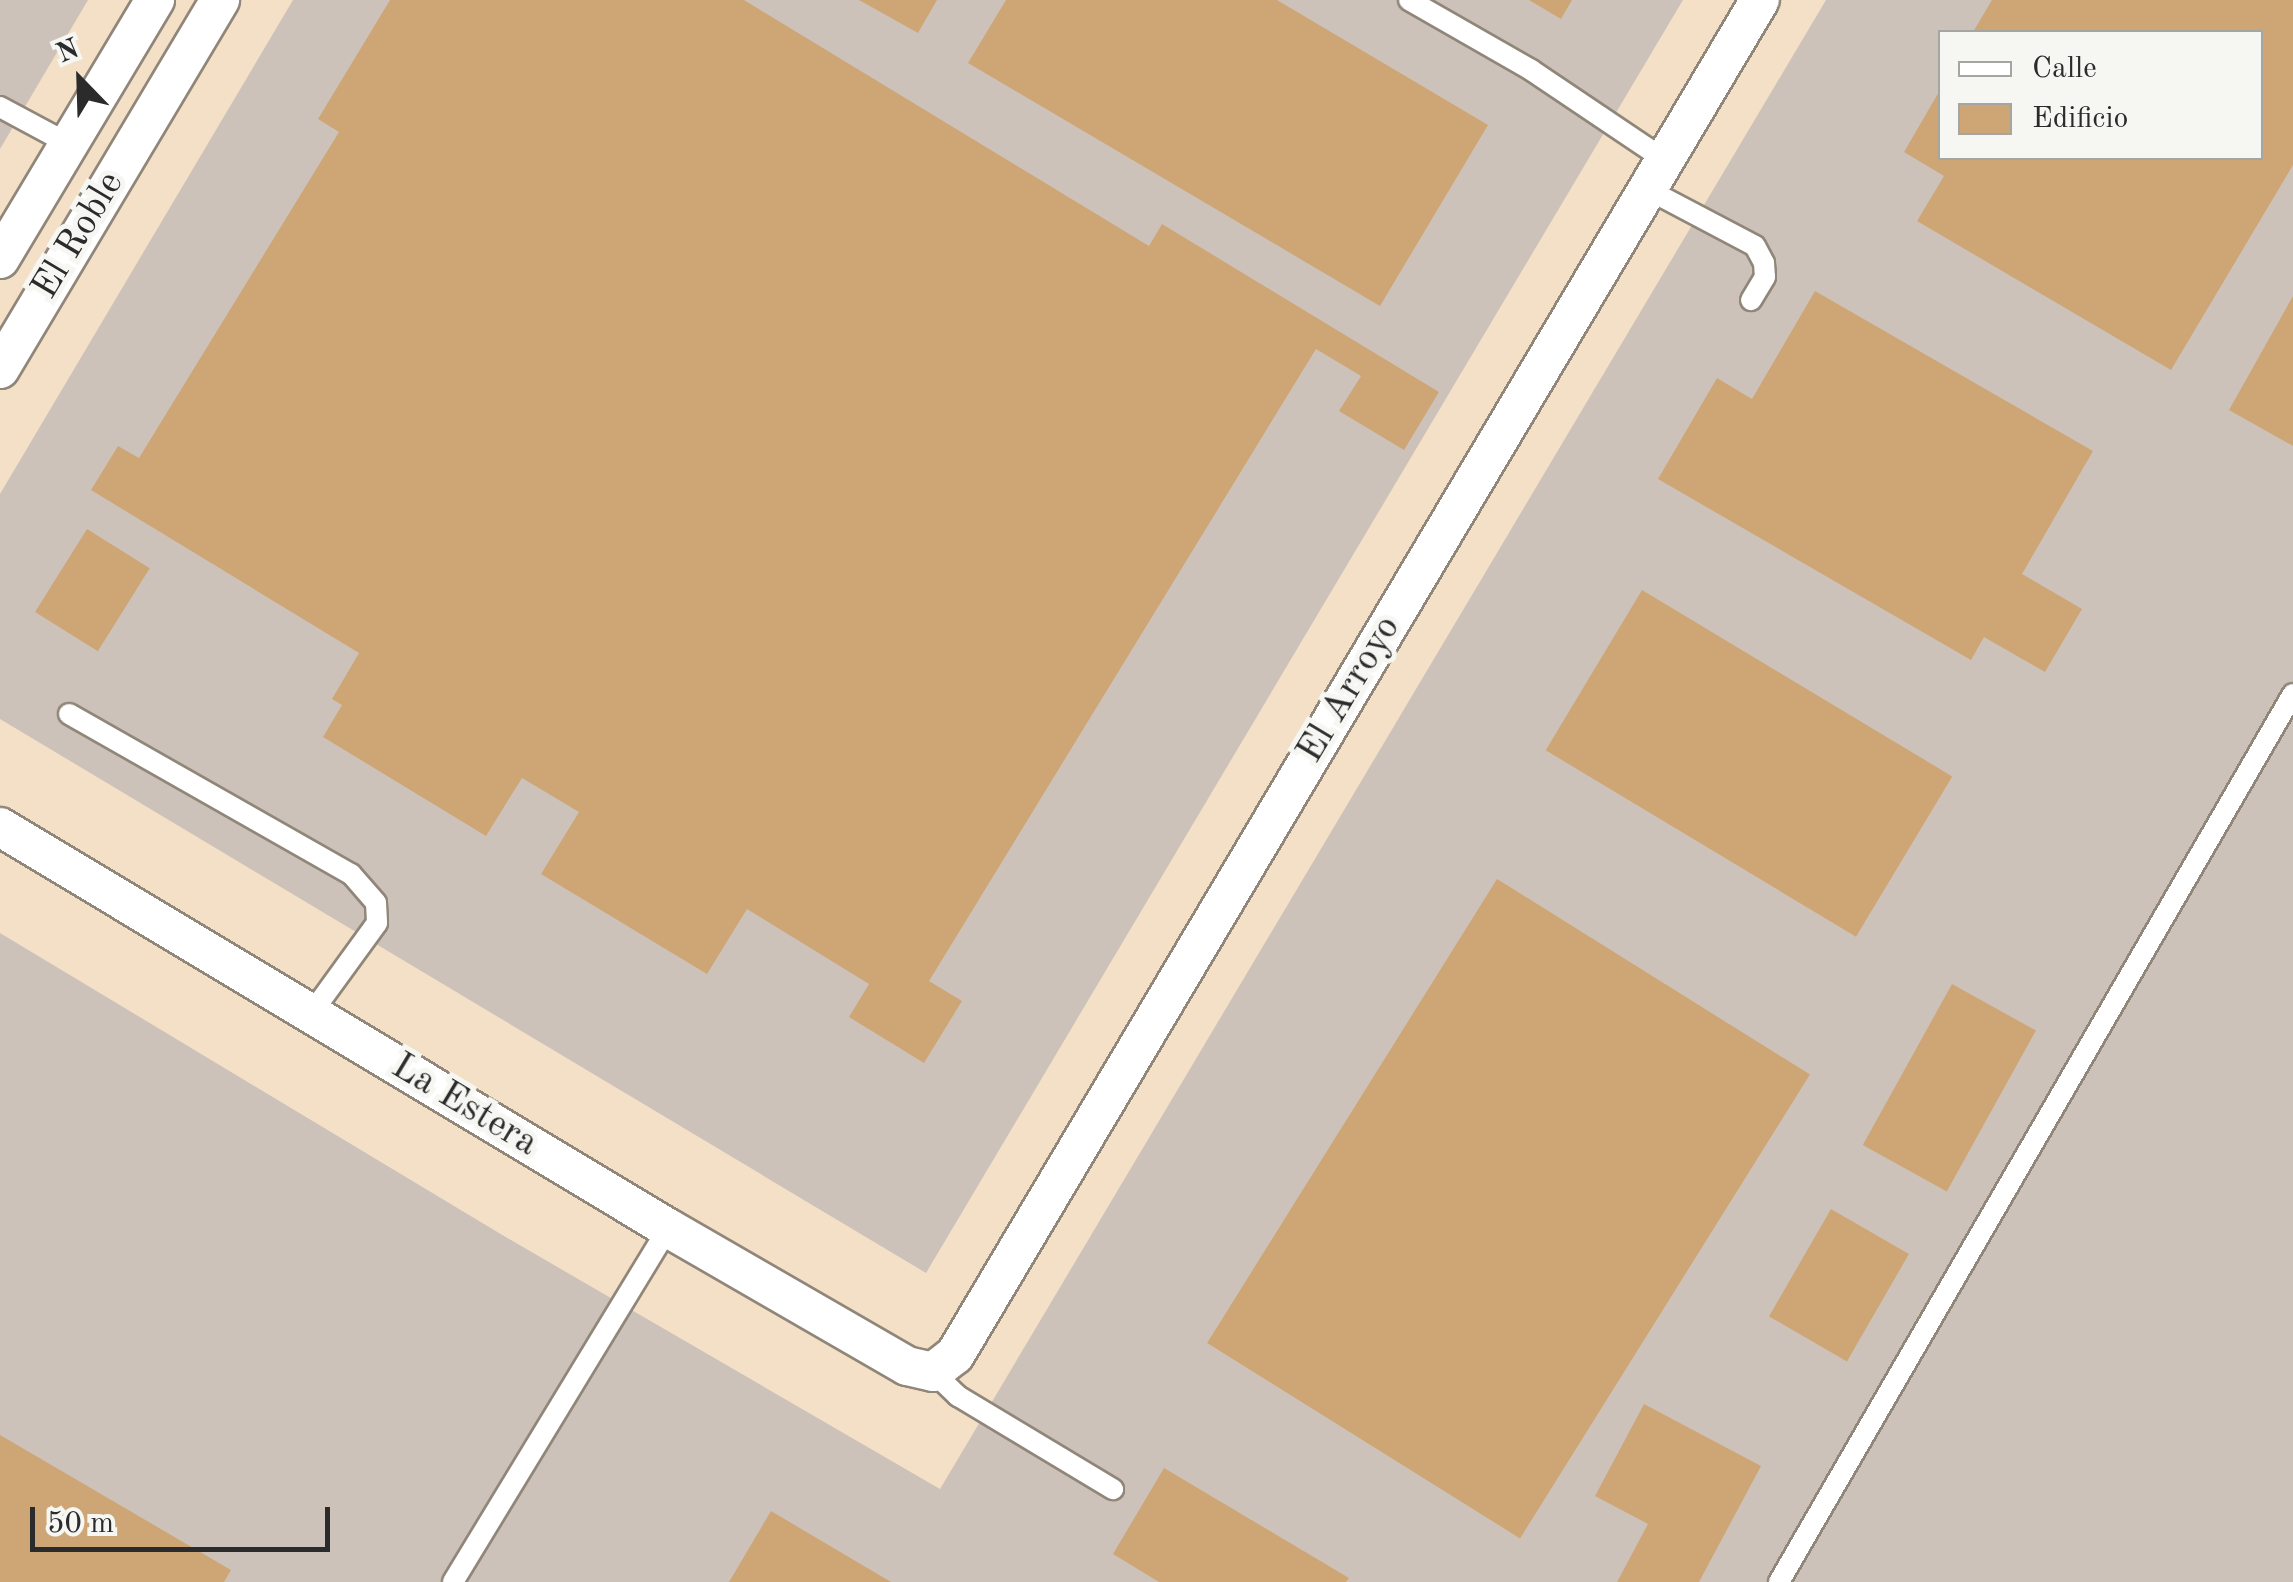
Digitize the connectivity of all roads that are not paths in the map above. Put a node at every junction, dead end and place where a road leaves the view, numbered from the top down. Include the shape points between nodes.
1 (155, 0) edge
2 (220, 0) edge
3 (1409, 0) edge
4 (1760, 0) edge
5 (0, 107) edge
6 (69, 144) junction
7 (1656, 174) junction
8 (0, 259) edge
9 (1751, 300) dead end
10 (0, 369) edge
11 (2293, 694) edge
12 (69, 714) dead end
13 (0, 827) edge
14 (311, 1014) junction
15 (668, 1228) junction
16 (934, 1372) junction
17 (1112, 1488) dead end
18 (454, 1582) edge
19 (1779, 1582) edge

1 - 6 street, El Roble
2 - 10 street, El Roble
3 - 7 lane via 1530,70
4 - 7 street, El Arroyo
5 - 6 lane
6 - 8 street, El Roble
7 - 9 lane via 1755,246 1764,277
7 - 16 street, El Arroyo via 955,1355
11 - 19 lane
12 - 14 lane via 351,874 376,903 377,922
13 - 14 street, La Estera
14 - 15 street, La Estera
15 - 16 street, La Estera via 907,1366
15 - 18 lane
16 - 17 lane via 958,1396

